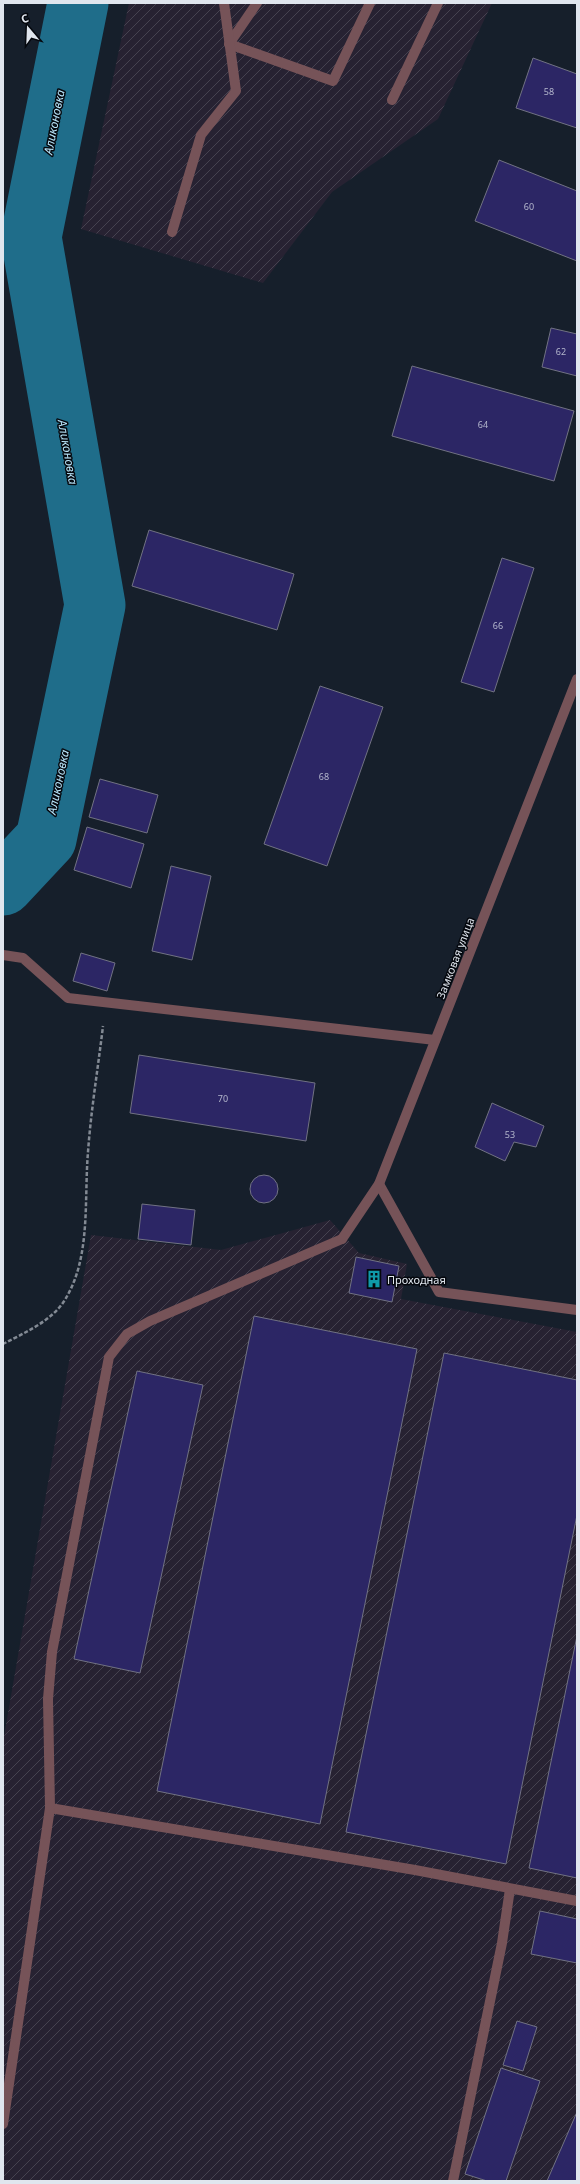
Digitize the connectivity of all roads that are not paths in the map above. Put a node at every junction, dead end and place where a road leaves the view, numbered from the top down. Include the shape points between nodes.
1 (224, 3) edge
2 (257, 3) edge
3 (370, 3) edge
4 (438, 3) edge
5 (229, 44) junction
6 (392, 100) dead end
7 (172, 232) dead end
8 (577, 679) edge
9 (3, 955) edge
10 (435, 1040) junction
11 (379, 1184) junction
12 (577, 1310) edge
13 (50, 1808) junction
14 (510, 1889) junction
15 (577, 1901) edge
16 (3, 2124) edge
17 (453, 2181) edge

1 - 5 street
2 - 5 street
3 - 5 street via 333,81
4 - 6 street
5 - 7 street via 236,92 200,135
8 - 10 street, Замковая улица
9 - 10 street via 23,958 68,998
10 - 11 street, Замковая улица
11 - 12 street via 439,1292
11 - 13 street, Замковая улица via 342,1239 150,1321 126,1334 109,1357 52,1652 48,1699
13 - 14 street via 415,1870
13 - 16 street
14 - 15 street
14 - 17 street via 502,1943

